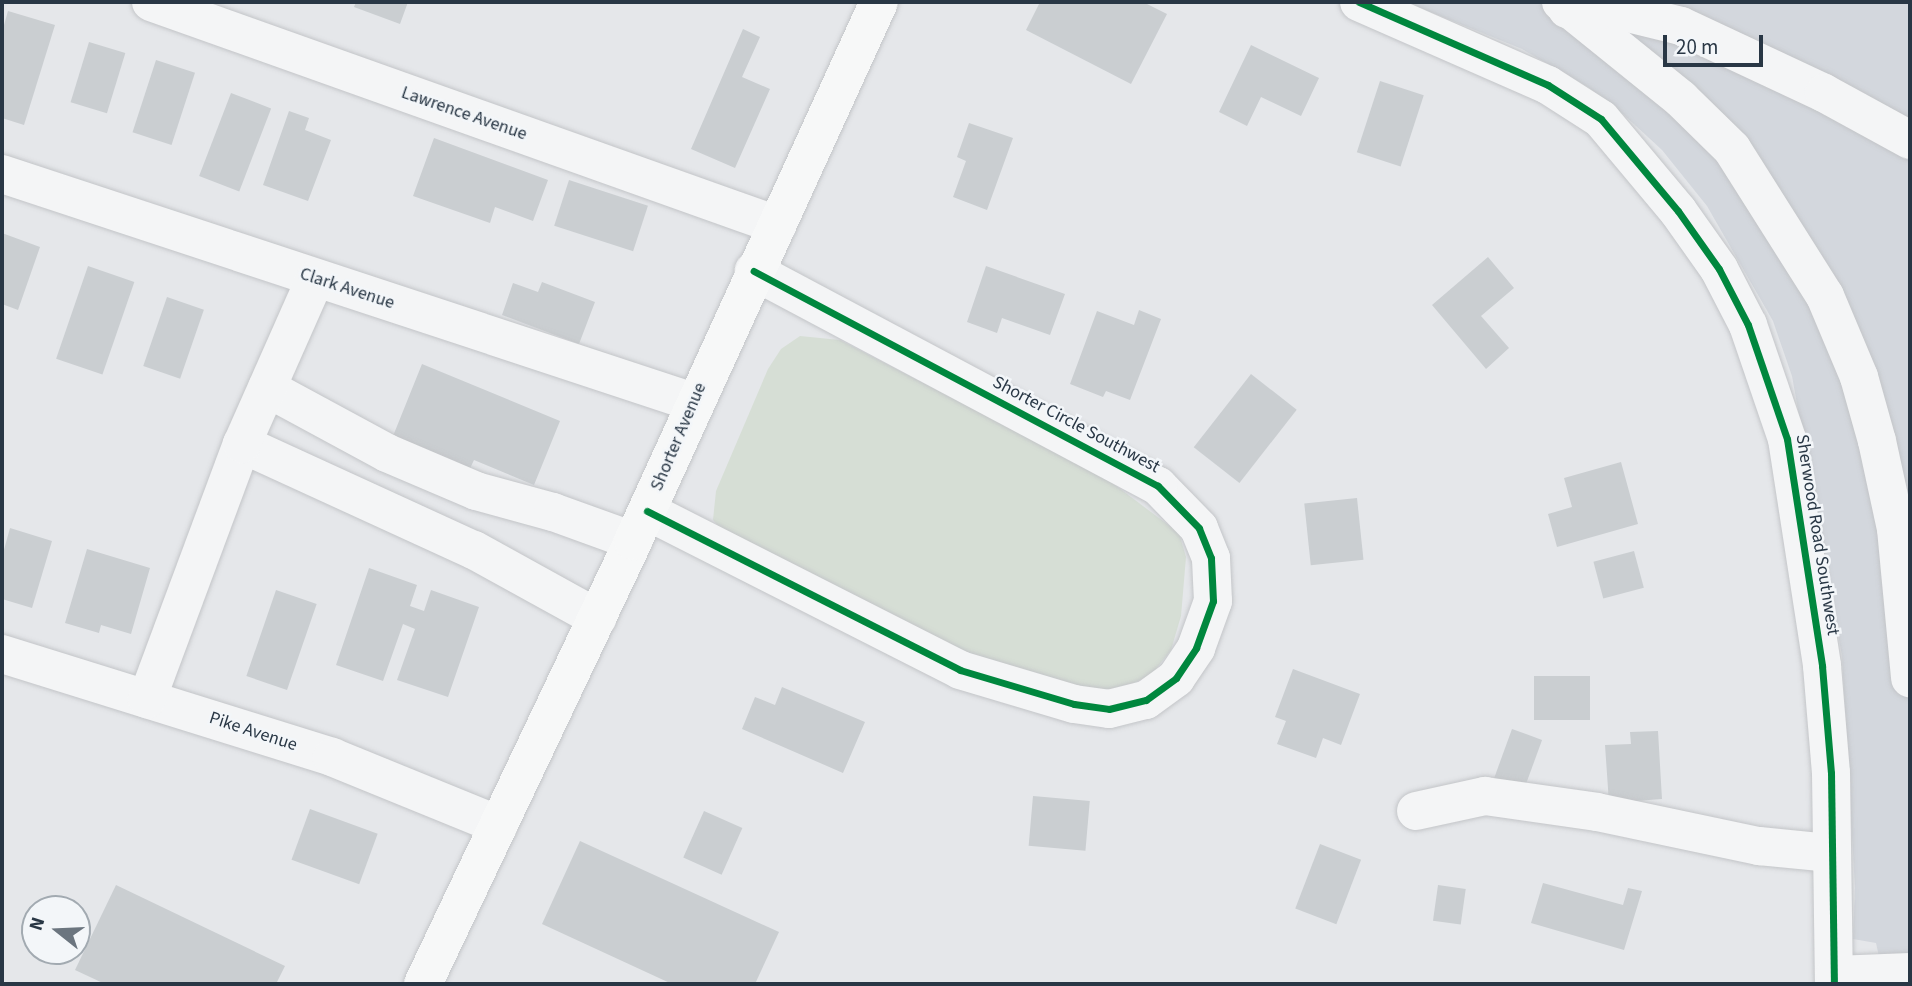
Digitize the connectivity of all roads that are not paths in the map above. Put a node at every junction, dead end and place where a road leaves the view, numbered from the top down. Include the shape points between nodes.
1 (151, 2) edge
2 (879, 2) edge
3 (1359, 2) edge
4 (1564, 6) edge
5 (1910, 140) edge
6 (2, 173) edge
7 (777, 225) junction
8 (754, 271) junction
9 (315, 279) junction
10 (267, 388) junction
11 (693, 402) junction
12 (242, 444) junction
13 (640, 526) junction
14 (597, 618) junction
15 (2, 654) edge
16 (1910, 678) edge
17 (147, 699) junction
18 (1416, 811) dead end
19 (499, 825) junction
20 (1829, 853) junction
21 (1910, 972) edge
22 (1835, 980) edge
23 (423, 984) edge

1 - 7 street, Lawrence Avenue
2 - 7 main road, Shorter Avenue
3 - 20 street, Sherwood Road Southwest via 1548,85 1601,119 1639,160 1718,269 1748,325 1787,439 1822,666 1831,773
4 - 5 street via 1616,10 1681,26 1824,93
4 - 16 street via 1681,99 1732,149 1825,296 1859,377 1877,440 1896,529
6 - 9 street, Clark Avenue
7 - 8 main road, Shorter Avenue
8 - 11 main road, Shorter Avenue
8 - 13 street, Shorter Circle Southwest via 1158,486 1199,528 1211,558 1213,601 1196,648 1177,678 1146,700 1109,709 1074,704 960,670
9 - 10 street
9 - 11 street, Clark Avenue
10 - 12 street
10 - 13 street, Shorter Circle Southwest via 387,453 476,491 553,512
11 - 13 main road, Shorter Avenue
12 - 14 street via 474,550
12 - 17 street
13 - 14 main road, Shorter Avenue
14 - 19 main road, Shorter Avenue
15 - 17 street, Pike Avenue
17 - 19 street, Pike Avenue via 332,757
18 - 20 street via 1485,796 1598,812 1759,846
19 - 23 main road, Shorter Avenue
20 - 22 street, Sherwood Road Southwest
21 - 22 street

